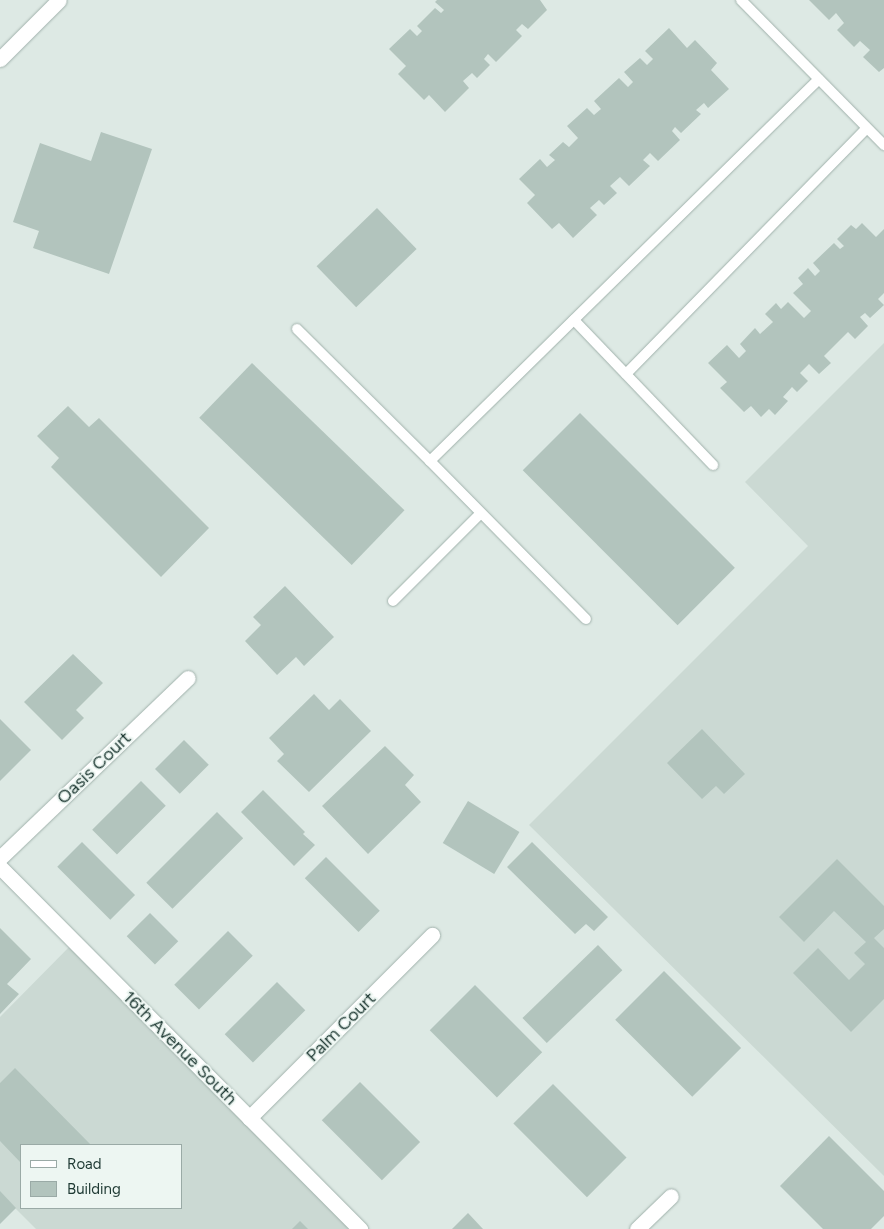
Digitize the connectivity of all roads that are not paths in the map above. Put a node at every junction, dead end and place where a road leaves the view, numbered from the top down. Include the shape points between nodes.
1 (59, 0) edge
2 (741, 0) edge
3 (0, 59) edge
4 (819, 79) junction
5 (867, 128) junction
6 (884, 145) edge
7 (574, 320) junction
8 (297, 328) dead end
9 (626, 374) junction
10 (430, 461) junction
11 (713, 465) dead end
12 (481, 513) junction
13 (393, 601) dead end
14 (586, 619) dead end
15 (188, 678) dead end
16 (0, 858) edge
17 (0, 867) edge
18 (432, 935) dead end
19 (249, 1118) junction
20 (671, 1196) dead end
21 (360, 1229) edge
22 (637, 1229) edge

1 - 3 street
2 - 4 lane
4 - 5 lane
4 - 7 lane
5 - 6 lane
5 - 9 lane
7 - 9 lane
7 - 10 lane
8 - 10 lane
9 - 11 lane
10 - 12 lane
12 - 13 lane
12 - 14 lane
15 - 16 street, Oasis Court
17 - 19 street, 16th Avenue South
18 - 19 street, Palm Court
19 - 21 street, 16th Avenue South
20 - 22 street

